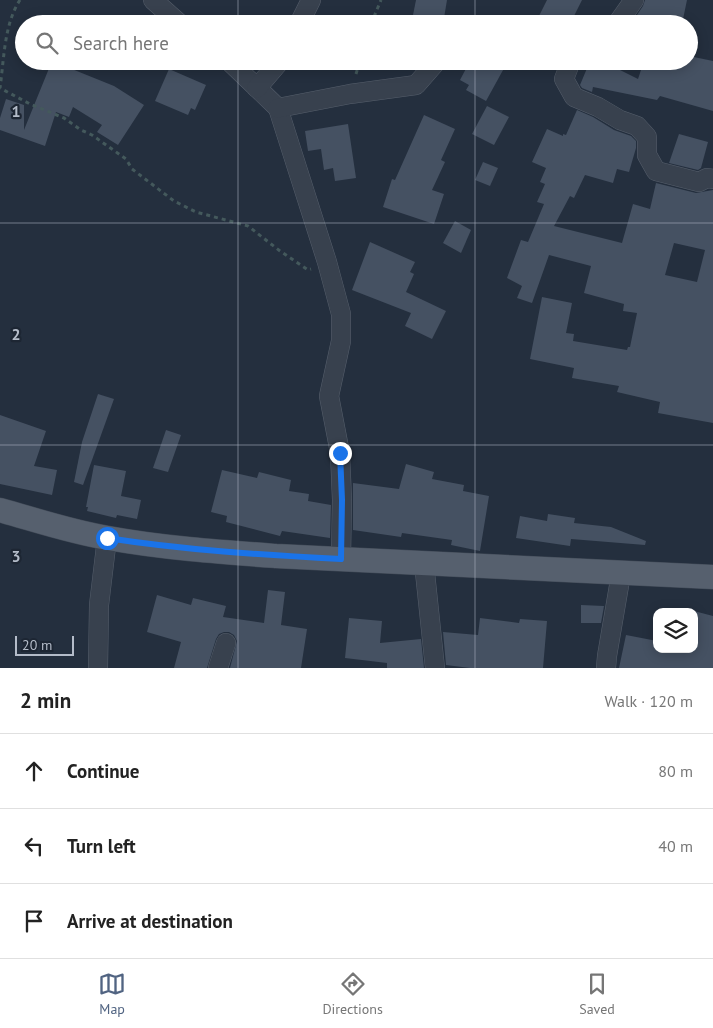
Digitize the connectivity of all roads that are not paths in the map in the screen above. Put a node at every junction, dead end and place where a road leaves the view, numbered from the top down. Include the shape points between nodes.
1 (153, 0) edge
2 (311, 0) edge
3 (634, 0) edge
4 (170, 15) edge
5 (304, 15) edge
6 (623, 15) edge
7 (238, 70) edge
8 (272, 70) edge
9 (429, 70) edge
10 (568, 70) edge
11 (257, 88) junction
12 (278, 108) junction
13 (713, 179) edge
14 (0, 510) edge
15 (107, 538) junction
16 (341, 559) junction
17 (424, 563) junction
18 (621, 574) junction
19 (713, 577) edge
20 (226, 643) dead end
21 (98, 668) edge
22 (218, 668) edge
23 (435, 668) edge
24 (606, 668) edge

1 - 4 street
2 - 5 street
3 - 6 street
7 - 11 street
8 - 11 street
9 - 12 street via 416,85
10 - 13 street via 564,80 574,97 637,126 647,137 647,155 656,171 700,182
11 - 12 street
12 - 16 street via 342,314 341,341 330,396 340,453
14 - 15 main road
15 - 16 main road via 198,550
15 - 21 street via 99,605
16 - 17 main road
17 - 18 main road
17 - 23 street
18 - 19 main road
18 - 24 street
20 - 22 street

